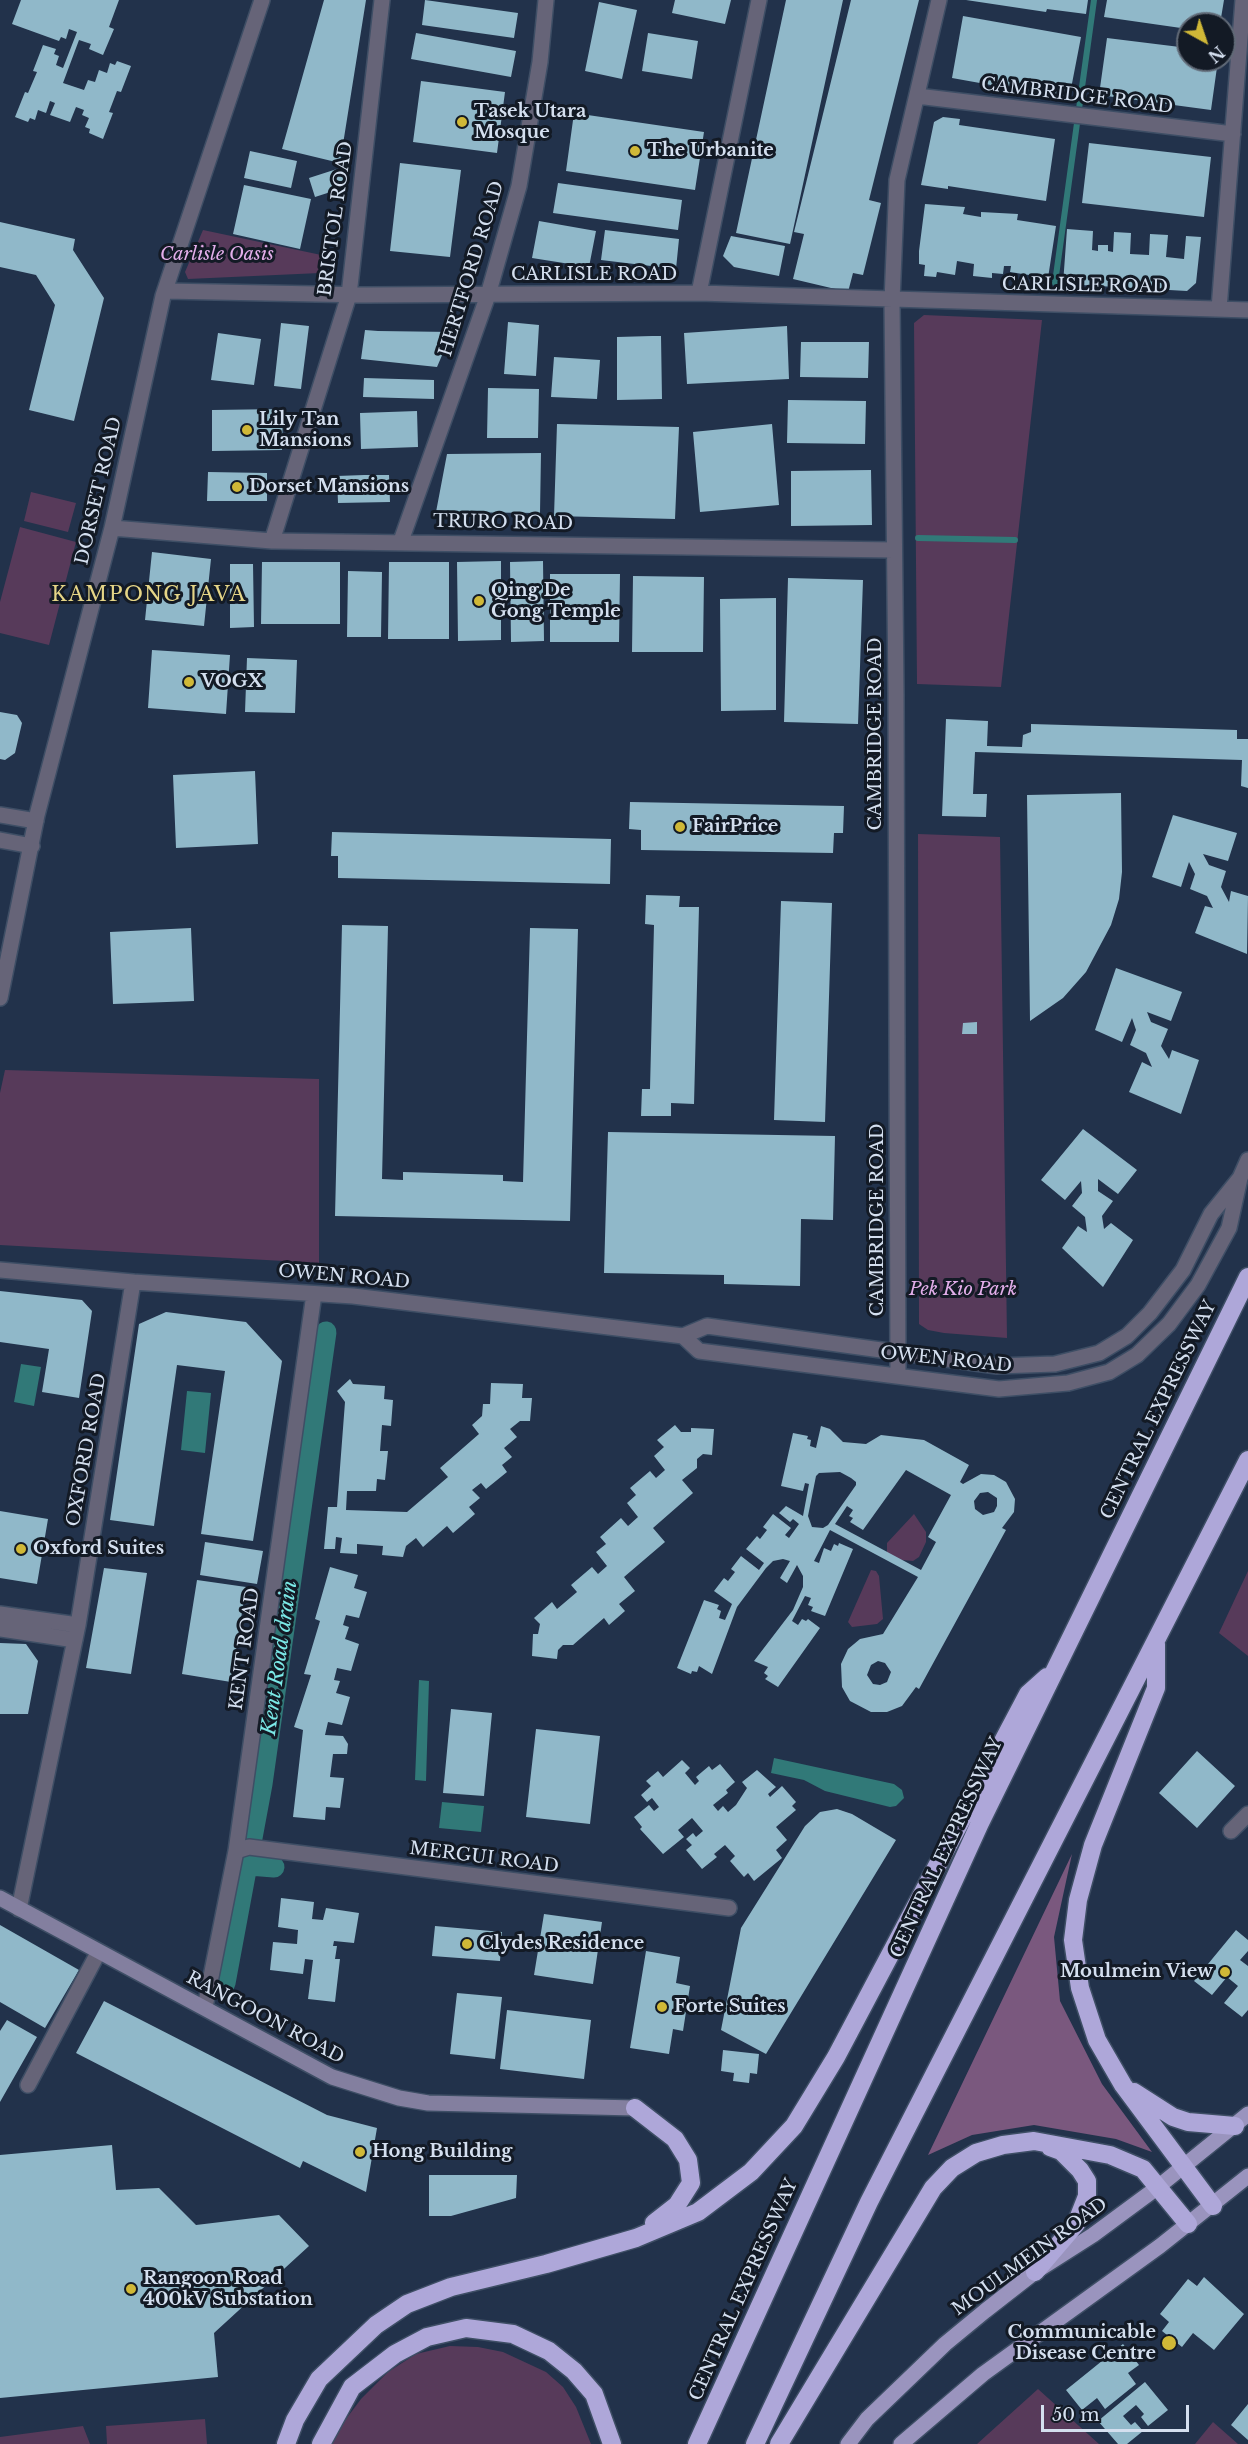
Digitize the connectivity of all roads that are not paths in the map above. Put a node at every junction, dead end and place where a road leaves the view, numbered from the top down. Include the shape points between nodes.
1 (261, 0) edge
2 (382, 0) edge
3 (546, 0) edge
4 (759, 0) edge
5 (939, 0) edge
6 (1242, 0) edge
7 (917, 96) junction
8 (1233, 134) junction
9 (165, 291) junction
10 (699, 293) junction
11 (349, 295) junction
12 (488, 295) junction
13 (892, 301) junction
14 (1219, 309) junction
15 (1248, 310) edge
16 (112, 528) junction
17 (272, 541) junction
18 (401, 541) junction
19 (894, 550) junction
20 (0, 815) edge
21 (36, 821) junction
22 (0, 840) edge
23 (32, 846) junction
24 (0, 998) edge
25 (1248, 1160) edge
26 (1240, 1178) junction
27 (0, 1270) edge
28 (1248, 1276) edge
29 (133, 1282) junction
30 (314, 1294) junction
31 (683, 1336) junction
32 (897, 1353) junction
33 (898, 1375) junction
34 (1248, 1460) edge
35 (0, 1614) edge
36 (0, 1629) edge
37 (76, 1633) junction
38 (1156, 1642) junction
39 (1054, 1671) junction
40 (1248, 1814) edge
41 (1232, 1832) dead end
42 (242, 1849) junction
43 (0, 1898) edge
44 (729, 1908) dead end
45 (19, 1909) junction
46 (98, 1953) junction
47 (205, 2007) junction
48 (28, 2085) dead end
49 (1123, 2085) junction
50 (635, 2108) joint
51 (1242, 2120) edge
52 (1034, 2140) junction
53 (1182, 2168) junction
54 (1248, 2176) edge
55 (1158, 2187) junction
56 (1213, 2206) junction
57 (1188, 2224) junction
58 (636, 2238) junction
59 (1035, 2272) junction
60 (286, 2444) edge
61 (321, 2444) edge
62 (612, 2444) edge
63 (697, 2444) edge
64 (755, 2444) edge
65 (779, 2444) edge
66 (848, 2444) edge
67 (901, 2444) edge

1 - 9 street, DORSET ROAD
2 - 11 street, BRISTOL ROAD
3 - 12 street, HERTFORD ROAD via 519,186
4 - 10 street, CARLISLE ROAD
5 - 7 street, CAMBRIDGE ROAD
6 - 8 street
7 - 8 street, CAMBRIDGE ROAD
7 - 13 street, CAMBRIDGE ROAD via 897,180
8 - 14 street
9 - 11 street, CARLISLE ROAD
9 - 16 street, DORSET ROAD
10 - 12 street, CARLISLE ROAD
10 - 13 street, CARLISLE ROAD
11 - 12 street, CARLISLE ROAD
11 - 17 street, BRISTOL ROAD
12 - 18 street, HERTFORD ROAD
13 - 14 street, CARLISLE ROAD
13 - 19 street, CAMBRIDGE ROAD
14 - 15 street, CARLISLE ROAD
16 - 17 street, TRURO ROAD
16 - 21 street, DORSET ROAD
17 - 18 street, TRURO ROAD
18 - 19 street, TRURO ROAD
19 - 32 street, CAMBRIDGE ROAD
20 - 21 street
21 - 23 street, DORSET ROAD
22 - 23 street
23 - 24 street, DORSET ROAD
25 - 26 street
26 - 32 street, OWEN ROAD via 1211,1214 1184,1270 1150,1313 1127,1336 1099,1353 1055,1364 997,1366
26 - 33 street, OWEN ROAD via 1229,1228 1198,1285 1169,1324 1137,1355 1109,1372 1068,1383 999,1389
27 - 29 street, OWEN ROAD
28 - 39 highway, CENTRAL EXPRESSWAY
29 - 30 street, OWEN ROAD
29 - 37 street, OXFORD ROAD
30 - 31 street, OWEN ROAD
30 - 42 street, KENT ROAD
31 - 32 street, OWEN ROAD via 707,1326
31 - 33 street, OWEN ROAD via 699,1351
32 - 33 street, CAMBRIDGE ROAD
34 - 38 highway
35 - 37 street
36 - 37 street
37 - 45 street, OXFORD ROAD
38 - 49 highway via 1156,1688 1093,1845 1078,1900 1073,1940 1080,1988 1093,2030
38 - 64 highway via 869,2202
39 - 58 highway via 1028,1694 871,1993 794,2126 751,2172 698,2212
39 - 63 highway, CENTRAL EXPRESSWAY via 980,1823
40 - 41 street
42 - 44 street, MERGUI ROAD
42 - 47 street, KENT ROAD
43 - 45 street, RANGOON ROAD
45 - 46 street, RANGOON ROAD
46 - 47 street, RANGOON ROAD
46 - 48 street
47 - 50 street, RANGOON ROAD via 332,2077 399,2098 454,2104
49 - 51 highway via 1173,2117 1198,2123
49 - 53 highway
50 - 58 highway via 675,2139 688,2160 691,2183 677,2205
51 - 53 main road, MOULMEIN ROAD
52 - 55 highway via 1129,2161 1143,2169
52 - 59 highway via 1062,2151 1072,2161 1087,2181 1088,2196 1076,2224
52 - 65 highway via 976,2153 952,2168 933,2187
53 - 55 main road, MOULMEIN ROAD
53 - 56 highway
54 - 56 main road
55 - 57 highway
55 - 59 main road, MOULMEIN ROAD via 1094,2235
56 - 57 main road
57 - 67 main road via 983,2374
58 - 60 highway via 451,2287 408,2304 376,2325 320,2379 295,2420
59 - 66 main road, MOULMEIN ROAD via 945,2344 867,2419
61 - 62 highway via 352,2387 395,2354 428,2337 466,2328 513,2334 549,2351 594,2394

